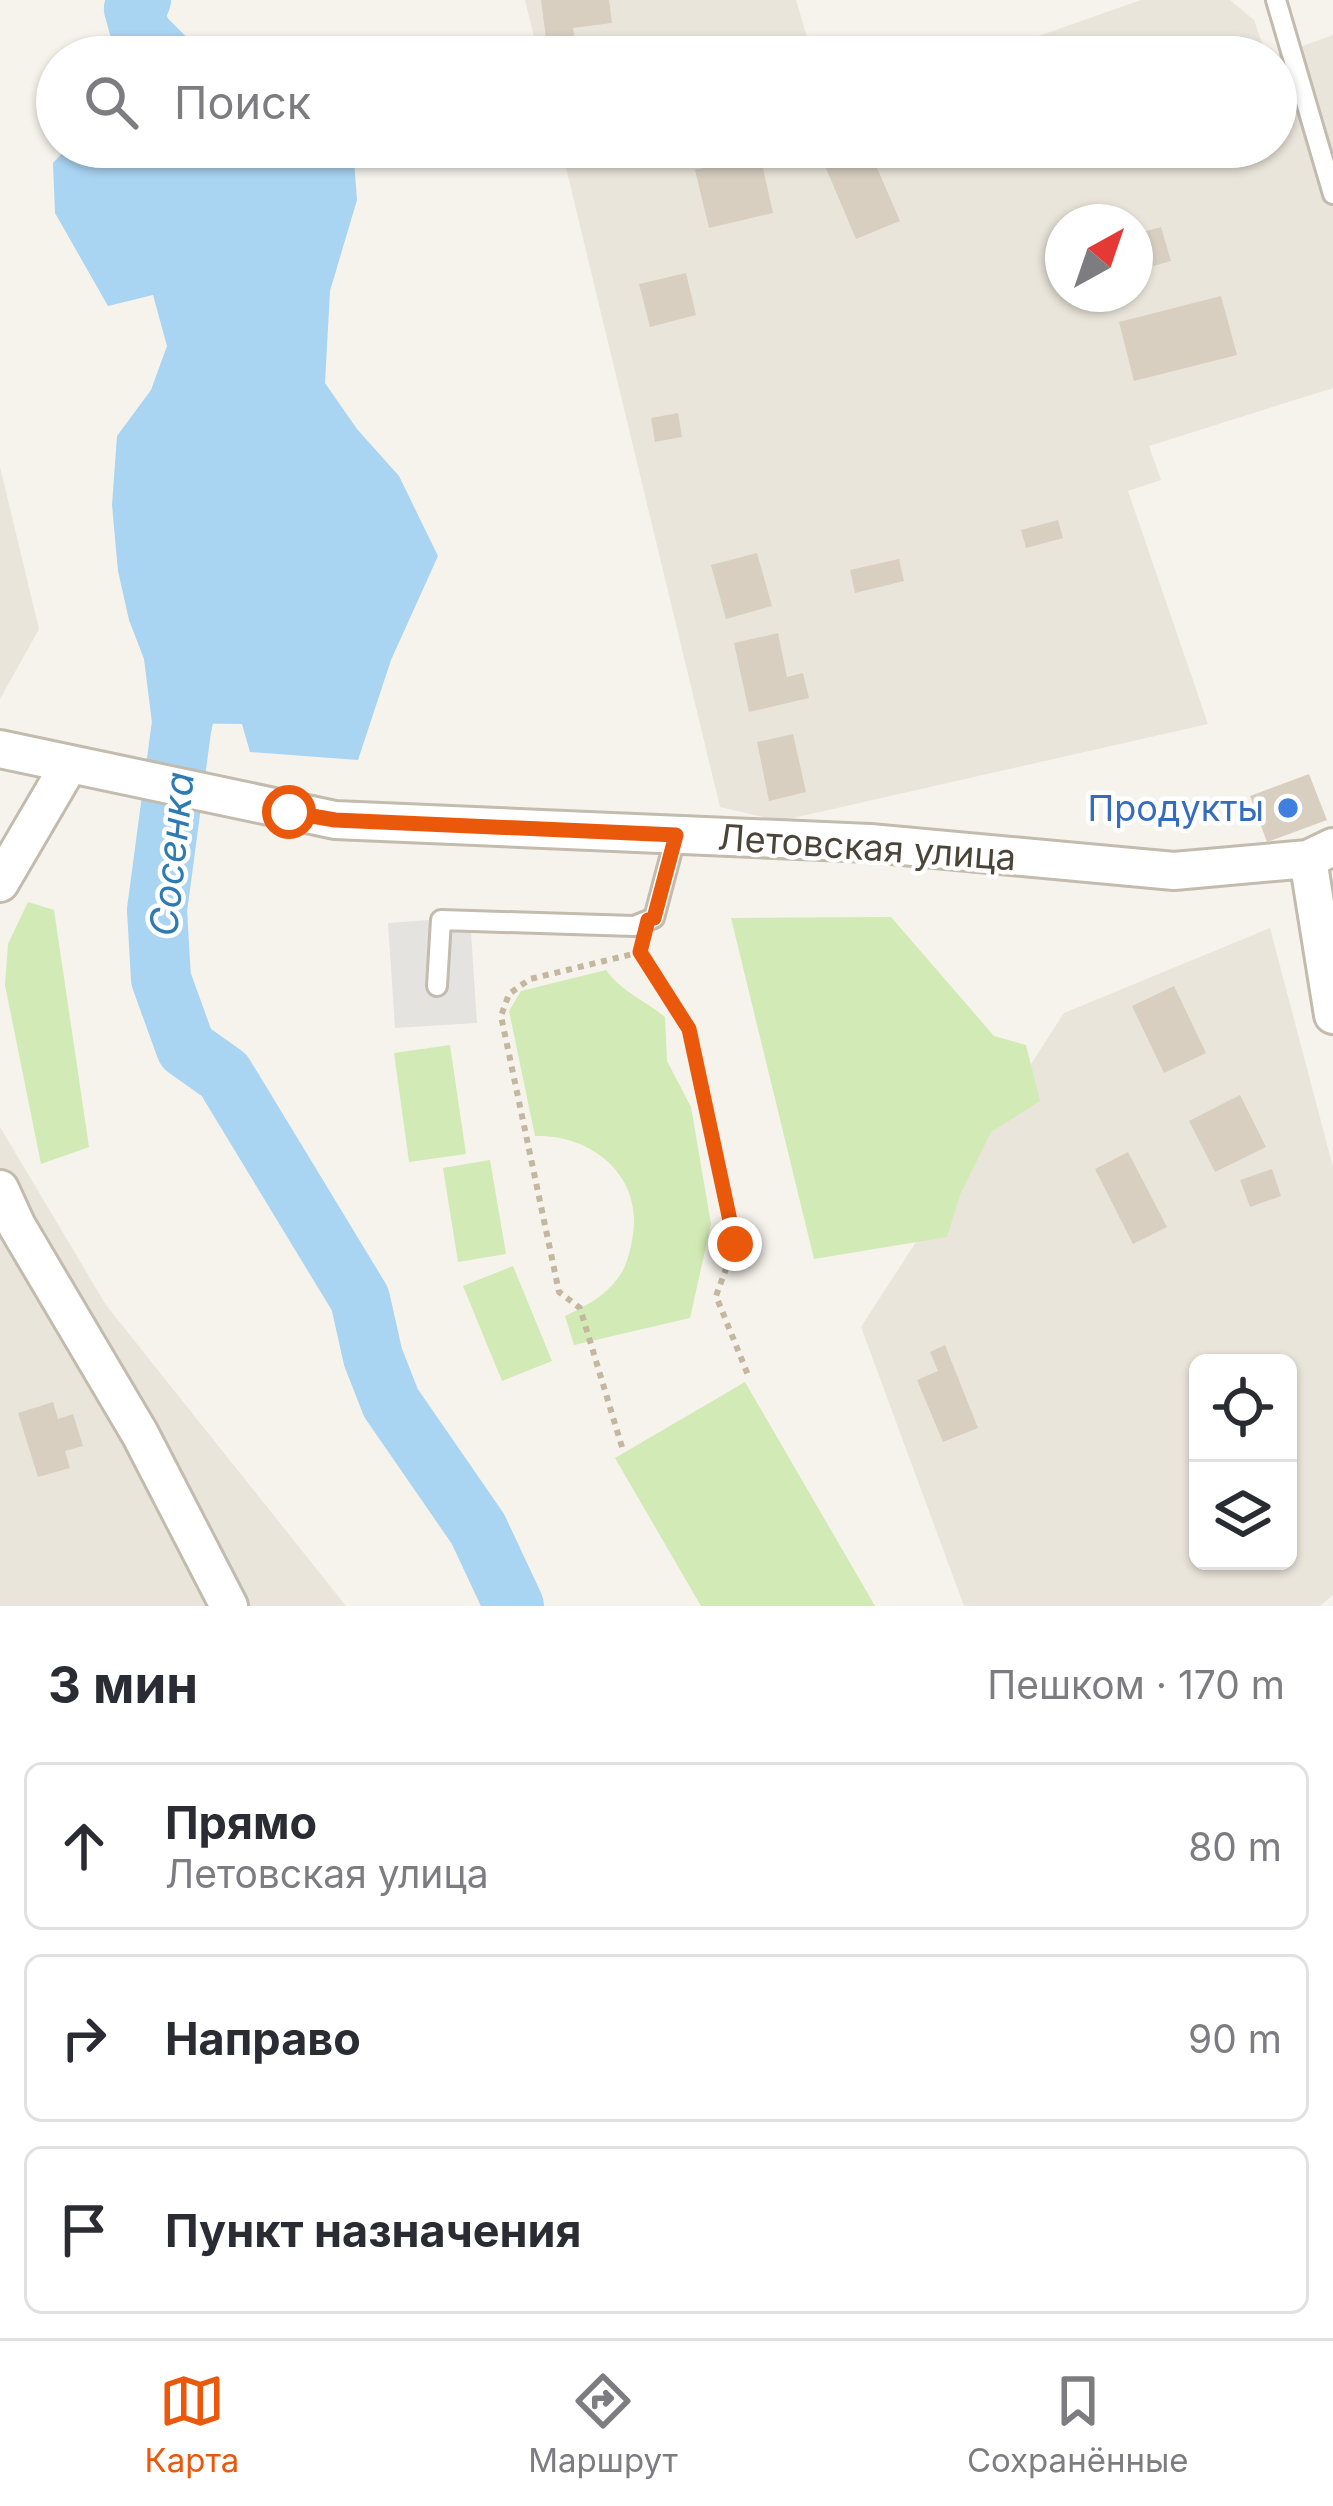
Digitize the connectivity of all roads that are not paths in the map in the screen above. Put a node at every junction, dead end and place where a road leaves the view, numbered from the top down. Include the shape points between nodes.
1 (1276, 0) edge
2 (1287, 36) edge
3 (1297, 71) edge
4 (1333, 194) edge
5 (0, 749) edge
6 (69, 765) junction
7 (676, 835) junction
8 (1320, 853) edge
9 (0, 884) edge
10 (437, 986) dead end
11 (1333, 1015) edge
12 (0, 1189) edge
13 (229, 1606) edge

1 - 2 lane
3 - 4 lane
5 - 6 street, Летовская улица
6 - 7 street, Летовская улица via 335,820
6 - 9 street
7 - 8 street, Летовская улица via 870,843 1174,871
7 - 10 lane via 654,918 634,926 441,920
8 - 11 street
12 - 13 street

